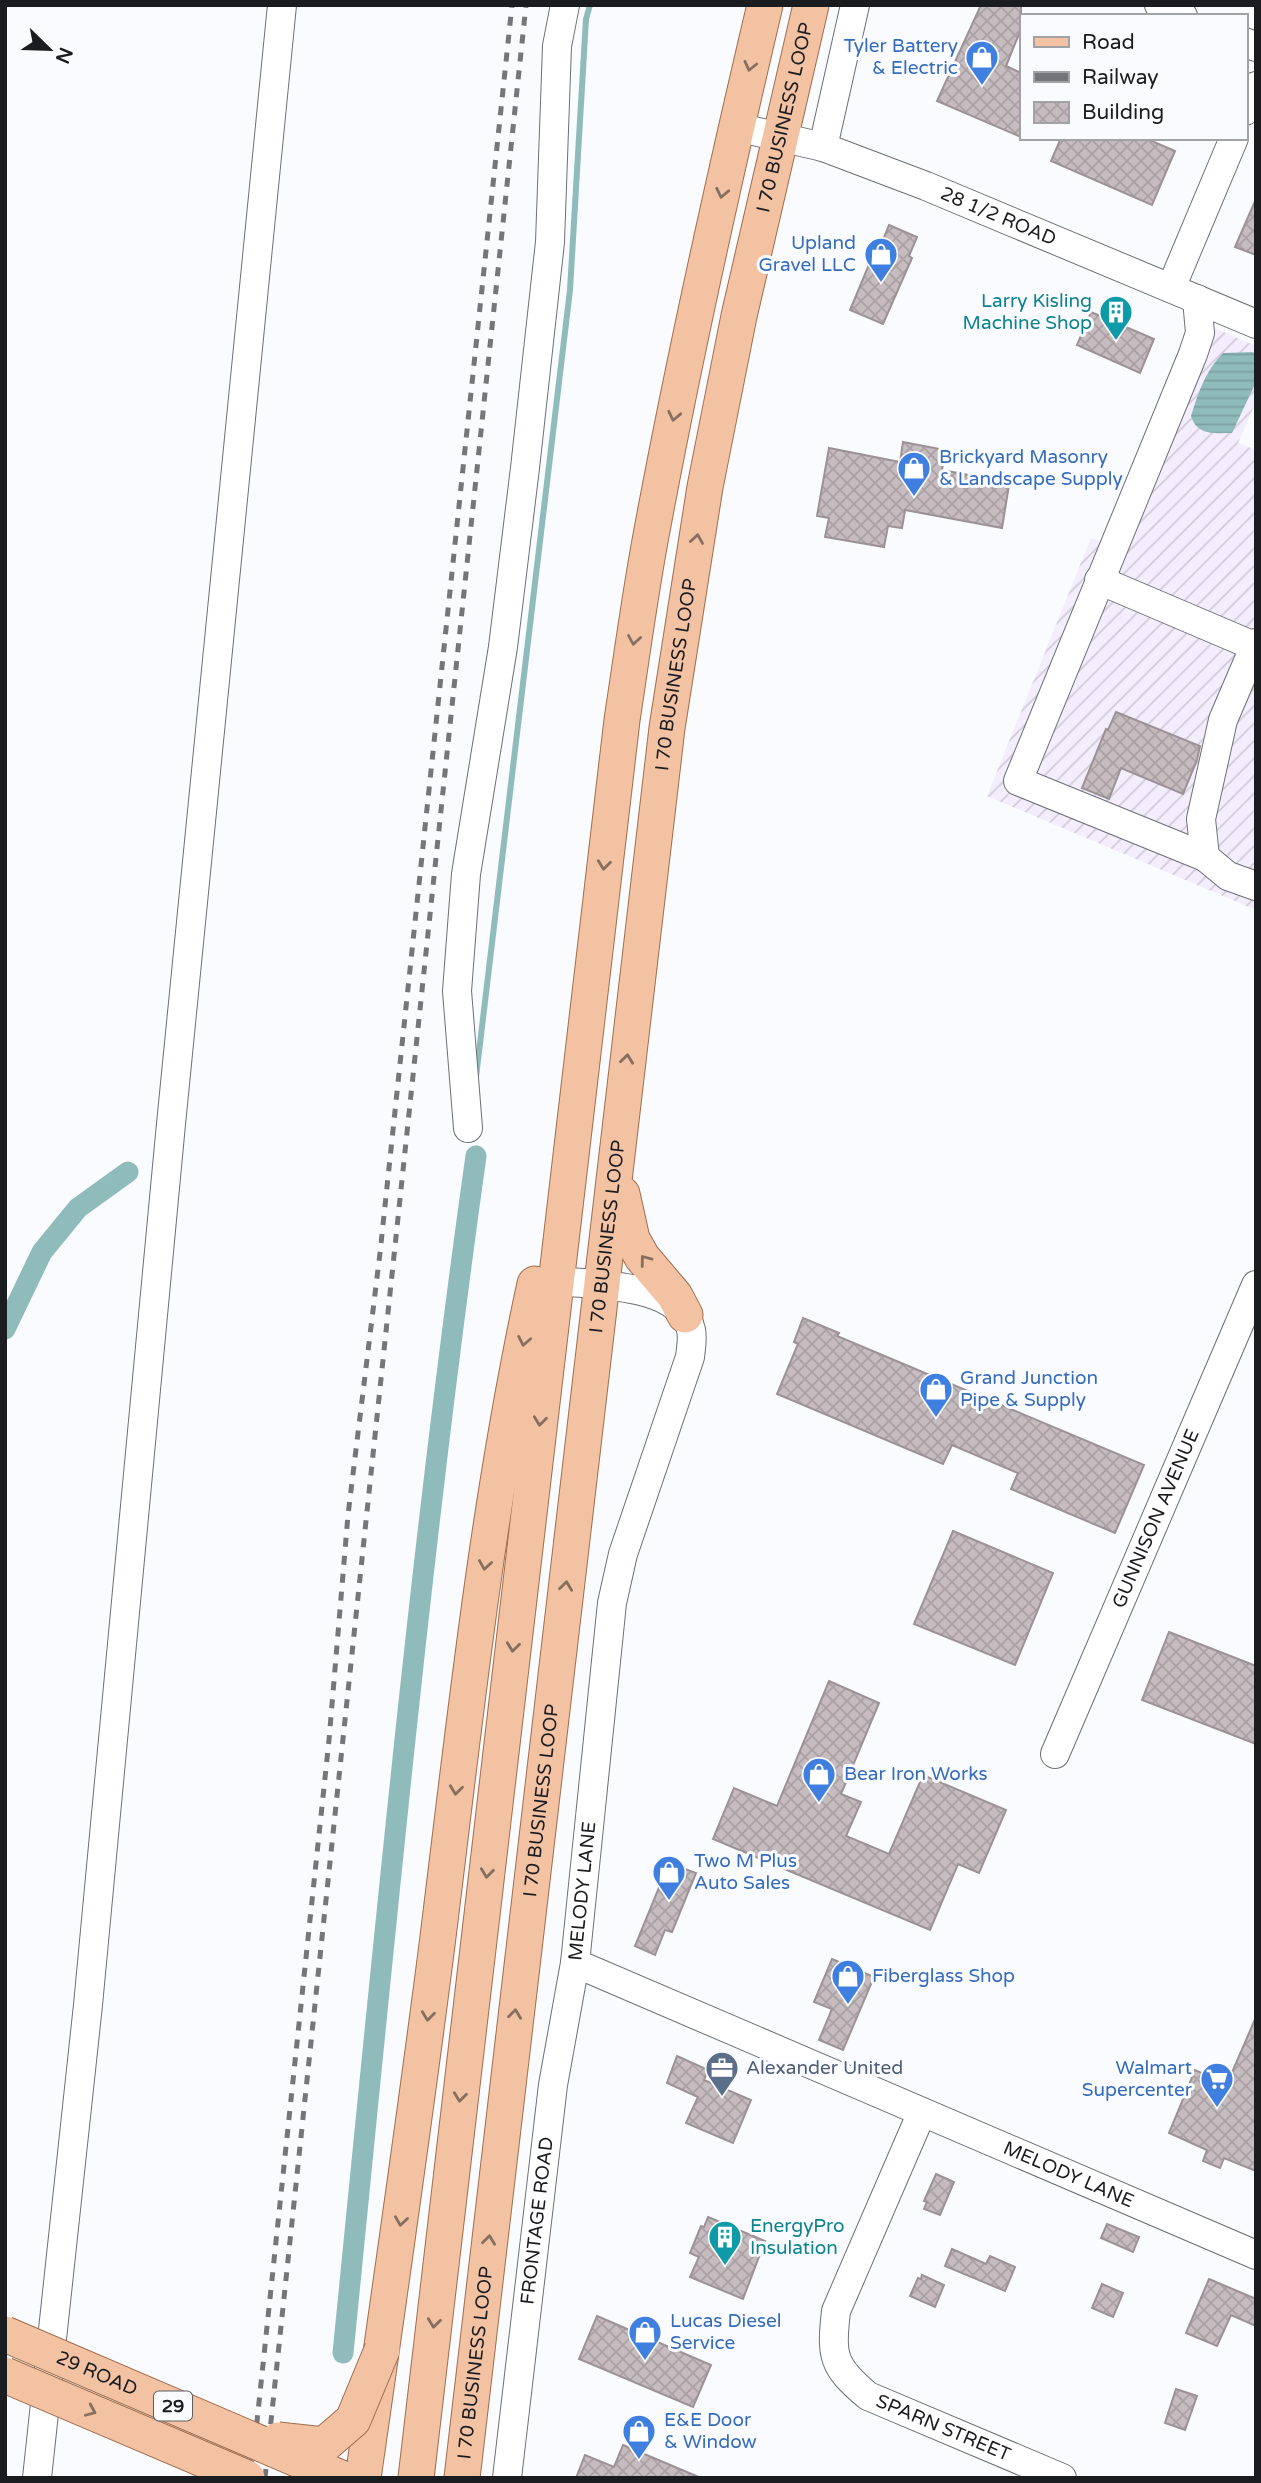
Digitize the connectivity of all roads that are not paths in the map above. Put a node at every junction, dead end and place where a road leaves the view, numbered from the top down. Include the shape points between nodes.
1 (282, 5) edge
2 (565, 5) edge
3 (765, 5) edge
4 (811, 5) edge
5 (855, 5) edge
6 (1159, 5) edge
7 (1179, 14) edge
8 (1256, 86) edge
9 (1247, 106) edge
10 (736, 127) junction
11 (781, 136) junction
12 (1233, 140) edge
13 (823, 147) junction
14 (1171, 288) junction
15 (1197, 299) junction
16 (1256, 324) edge
17 (1099, 580) junction
18 (1255, 645) edge
19 (1205, 857) junction
20 (1256, 886) edge
21 (579, 1082) junction
22 (619, 1127) junction
23 (468, 1128) dead end
24 (556, 1281) junction
25 (1256, 1285) edge
26 (601, 1286) junction
27 (685, 1315) junction
28 (1055, 1754) dead end
29 (575, 1963) junction
30 (922, 2112) junction
31 (1256, 2255) edge
32 (5, 2334) edge
33 (382, 2350) junction
34 (5, 2375) edge
35 (166, 2403) junction
36 (37, 2478) edge
37 (247, 2478) edge
38 (341, 2478) edge
39 (363, 2478) edge
40 (418, 2478) edge
41 (462, 2478) edge
42 (508, 2478) edge
43 (1062, 2478) edge

1 - 36 street via 89,1991
2 - 23 street via 557,46 550,242 527,454 503,647 465,887 457,991
3 -> 10 main road
4 - 11 main road, I 70 BUSINESS LOOP
5 - 13 street
6 - 7 street
8 - 9 street
10 - 11 street, 28 1/2 ROAD
10 -> 21 main road via 648,558 622,720
11 - 13 street, 28 1/2 ROAD
22 -> 11 main road, I 70 BUSINESS LOOP via 667,728 705,487
12 - 14 street
13 - 14 street, 28 1/2 ROAD
14 - 15 street, 28 1/2 ROAD
15 - 16 street, 28 1/2 ROAD
15 - 17 street via 1200,332
17 - 18 street
17 - 19 street via 1018,781
18 - 19 street via 1223,720 1206,789 1201,819
19 - 20 street via 1228,876
21 - 24 main road
21 -> 33 main road via 505,1435 481,1587 411,2154
22 - 26 main road, I 70 BUSINESS LOOP
27 -> 22 main road via 671,1289 632,1240 623,1201
24 - 26 street
24 -> 40 main road
25 - 28 street, GUNNISON AVENUE
26 - 27 street via 656,1295
41 -> 26 main road, I 70 BUSINESS LOOP
27 - 29 street, MELODY LANE via 691,1329 690,1357 612,1603
29 - 30 street, MELODY LANE
29 - 42 street, FRONTAGE ROAD via 553,2085
30 - 31 street, MELODY LANE
30 - 43 street, SPARN STREET via 836,2311 836,2362 868,2396
32 - 35 main road, 29 ROAD / 29, bridge
33 - 35 main road, bridge via 353,2420 324,2445 283,2442 192,2405
33 - 39 main road, bridge
34 -> 37 main road, 29 ROAD / 29, bridge
35 - 38 main road, 29 ROAD / 29, bridge

